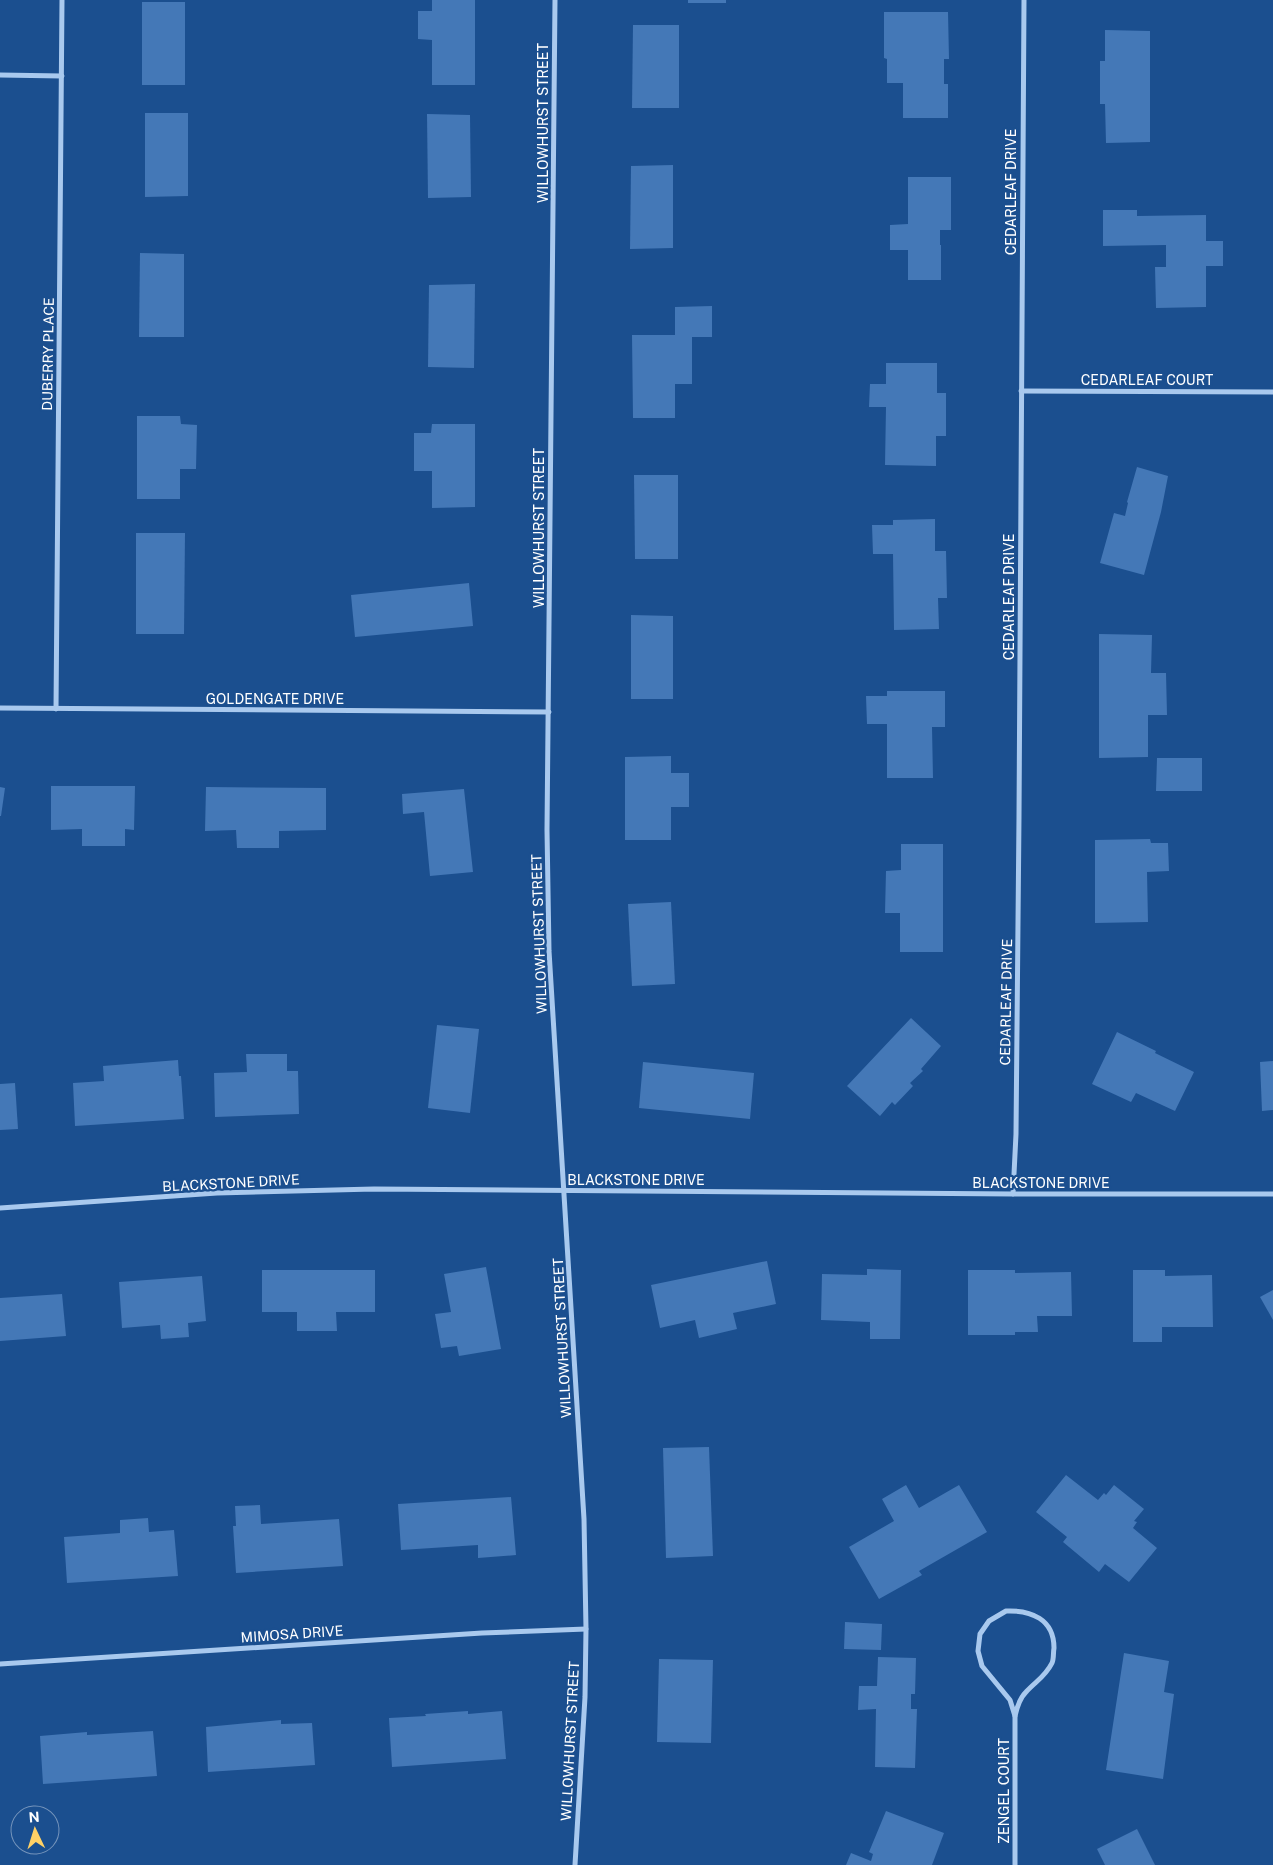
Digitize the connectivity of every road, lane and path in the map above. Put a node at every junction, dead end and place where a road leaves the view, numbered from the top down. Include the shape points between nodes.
1 (62, 0) edge
2 (555, 0) edge
3 (1024, 0) edge
4 (0, 75) edge
5 (62, 76) junction
6 (1021, 391) junction
7 (1273, 392) edge
8 (0, 708) edge
9 (56, 709) junction
10 (549, 712) junction
11 (565, 1192) junction
12 (1013, 1194) junction
13 (1273, 1194) edge
14 (0, 1208) edge
15 (586, 1629) junction
16 (0, 1664) edge
17 (1015, 1716) junction
18 (575, 1865) edge
19 (1015, 1865) edge

1 - 5 street, DUBERRY PLACE
2 - 10 street, WILLOWHURST STREET
3 - 6 street, CEDARLEAF DRIVE
4 - 5 street
5 - 9 street, DUBERRY PLACE
6 - 7 street, CEDARLEAF COURT
6 - 12 street, CEDARLEAF DRIVE via 1020,809
8 - 9 street, GOLDENGATE DRIVE
9 - 10 street, GOLDENGATE DRIVE
10 - 11 street, WILLOWHURST STREET via 549,951
11 - 12 street, BLACKSTONE DRIVE
11 - 14 street, BLACKSTONE DRIVE via 374,1189 217,1193
11 - 15 street, WILLOWHURST STREET via 584,1519
12 - 13 street, BLACKSTONE DRIVE
15 - 16 street, MIMOSA DRIVE
15 - 18 street, WILLOWHURST STREET
17 - 17 street, ZENGEL COURT via 1010,1700 982,1666 978,1651 980,1634 989,1621 1006,1611 1021,1610 1038,1616 1048,1626 1054,1641 1053,1661 1042,1678 1026,1692
17 - 19 street, ZENGEL COURT

